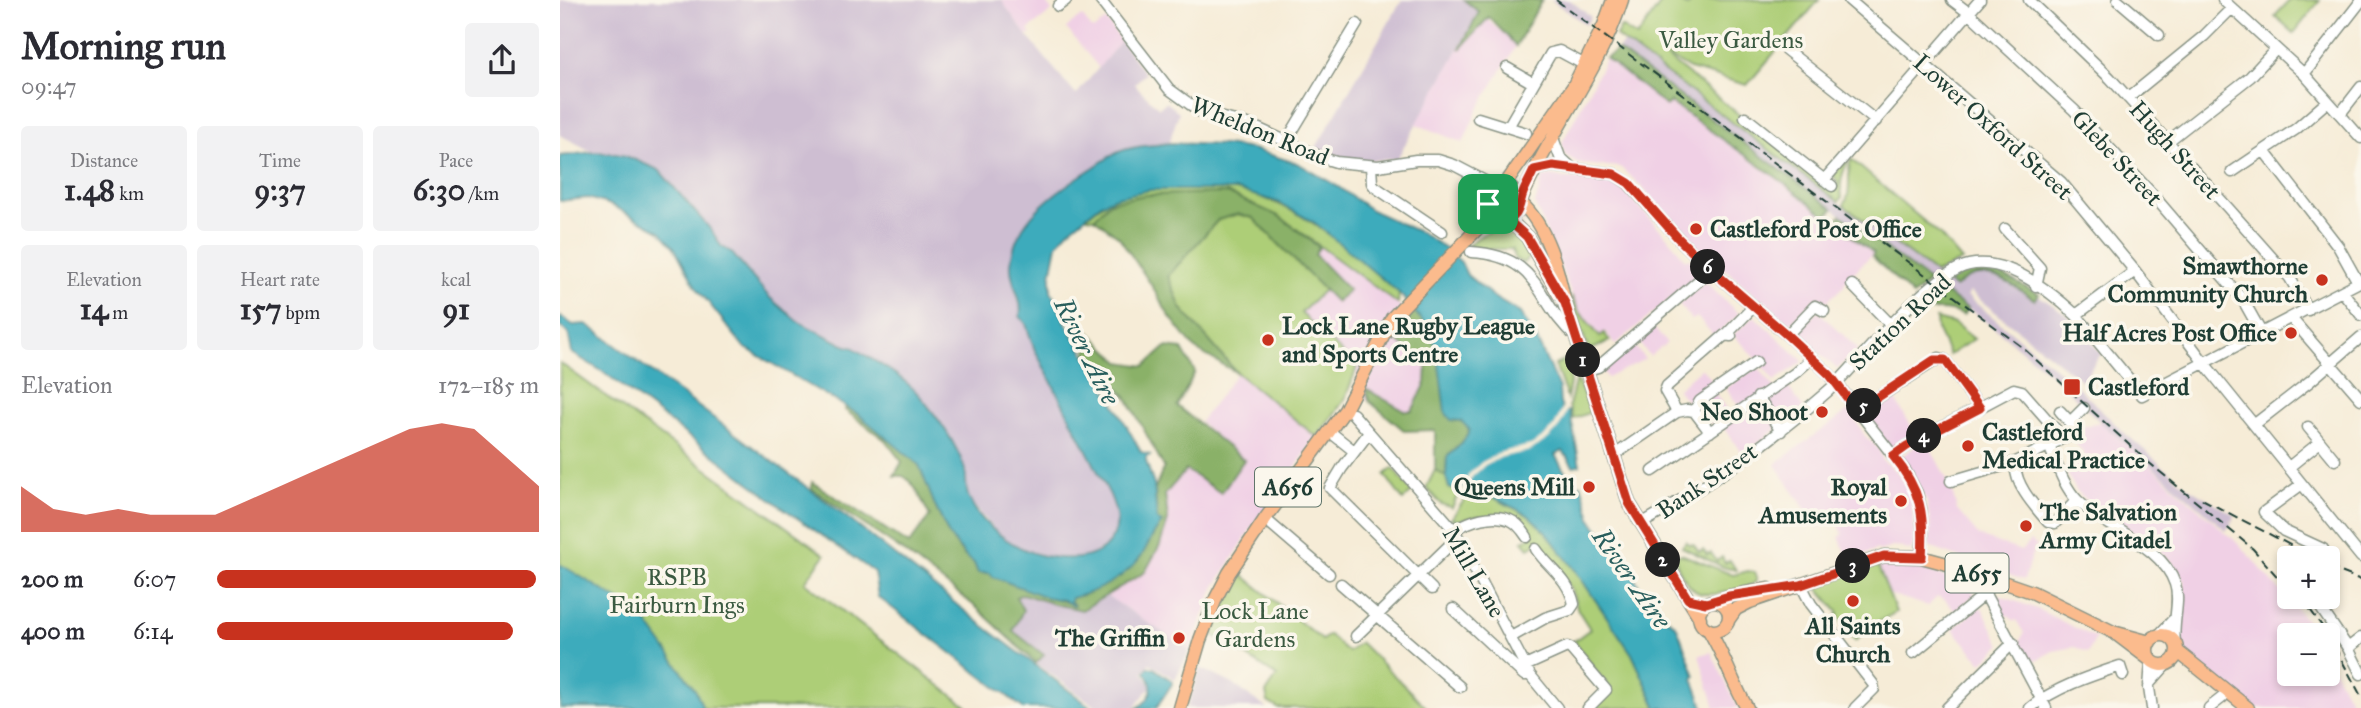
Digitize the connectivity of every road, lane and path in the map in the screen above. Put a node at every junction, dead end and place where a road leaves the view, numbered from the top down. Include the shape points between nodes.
1 (1100, 0) edge
2 (1613, 0) edge
3 (1622, 0) edge
4 (1849, 0) edge
5 (1952, 0) edge
6 (1980, 0) edge
7 (2029, 0) edge
8 (2118, 0) edge
9 (2222, 0) edge
10 (2361, 2) edge
11 (2231, 8) junction
12 (1969, 13) junction
13 (1357, 24) dead end
14 (2159, 36) dead end
15 (1785, 49) dead end
16 (2276, 49) junction
17 (1924, 64) junction
18 (1507, 68) dead end
19 (1587, 71) junction
20 (2304, 74) junction
21 (1533, 83) junction
22 (2361, 87) edge
23 (2129, 98) junction
24 (2329, 101) junction
25 (2340, 114) junction
26 (1745, 117) dead end
27 (1478, 118) dead end
28 (1875, 121) junction
29 (1508, 127) junction
30 (1526, 133) dead end
31 (1553, 138) junction
32 (2361, 138) edge
33 (1287, 140) junction
34 (2167, 142) junction
35 (2264, 151) junction
36 (1371, 166) junction
37 (1534, 170) junction
38 (1579, 170) junction
39 (1465, 172) junction
40 (2232, 172) dead end
41 (1501, 187) junction
42 (1488, 201) junction
43 (1521, 201) junction
44 (1505, 219) junction
45 (1479, 227) junction
46 (2005, 229) dead end
47 (1442, 232) dead end
48 (1471, 253) dead end
49 (1537, 253) junction
50 (1523, 269) junction
51 (1711, 270) junction
52 (2135, 271) junction
53 (2359, 281) edge
54 (1852, 285) dead end
55 (2036, 286) junction
56 (1553, 288) junction
57 (2342, 291) junction
58 (1754, 306) junction
59 (2308, 310) junction
60 (1824, 311) dead end
61 (2076, 315) junction
62 (2361, 315) edge
63 (2291, 318) junction
64 (1891, 325) junction
65 (2262, 334) junction
66 (1787, 335) junction
67 (2361, 337) edge
68 (1577, 338) junction
69 (1812, 358) junction
70 (1756, 362) dead end
71 (2205, 363) junction
72 (2330, 364) junction
73 (1587, 370) junction
74 (1837, 382) junction
75 (1758, 397) junction
76 (2361, 399) edge
77 (1980, 408) junction
78 (2084, 408) dead end
79 (1694, 411) junction
80 (1857, 411) junction
81 (2060, 411) dead end
82 (1677, 412) junction
83 (1353, 414) dead end
84 (2070, 422) junction
85 (2255, 424) junction
86 (2308, 427) dead end
87 (1781, 430) junction
88 (1329, 431) junction
89 (1710, 432) junction
90 (1368, 434) junction
91 (2055, 442) junction
92 (2320, 442) junction
93 (1354, 451) junction
94 (1613, 456) junction
95 (1893, 456) junction
96 (2335, 460) dead end
97 (2016, 462) junction
98 (1656, 466) dead end
99 (2289, 467) junction
100 (1951, 481) dead end
101 (2302, 484) junction
102 (2077, 500) junction
103 (1265, 519) junction
104 (1641, 524) junction
105 (1456, 534) junction
106 (1527, 537) dead end
107 (2316, 546) edge
108 (1536, 549) dead end
109 (2361, 556) edge
110 (1922, 557) junction
111 (1329, 574) dead end
112 (1418, 576) junction
113 (1992, 578) junction
114 (1341, 584) dead end
115 (1801, 585) junction
116 (1432, 589) dead end
117 (1985, 594) junction
118 (1688, 599) junction
119 (1711, 602) junction
120 (1454, 609) dead end
121 (2322, 609) edge
122 (1377, 615) junction
123 (1700, 618) junction
124 (2174, 620) junction
125 (1727, 623) junction
126 (1708, 629) junction
127 (2113, 632) junction
128 (1356, 636) dead end
129 (1511, 638) junction
130 (2361, 638) edge
131 (2154, 639) junction
132 (2012, 643) junction
133 (1717, 644) junction
134 (2176, 647) junction
135 (2347, 648) junction
136 (1913, 653) dead end
137 (2150, 660) junction
138 (2168, 664) junction
139 (2194, 667) junction
140 (1527, 670) junction
141 (2361, 674) edge
142 (2123, 675) dead end
143 (2149, 684) junction
144 (1460, 687) dead end
145 (2223, 697) dead end
146 (1547, 698) junction
147 (2044, 703) edge
148 (1180, 708) edge
149 (1538, 708) edge
150 (1557, 708) edge
151 (1588, 708) edge
152 (1747, 708) edge
153 (1855, 708) edge
154 (1947, 708) edge
155 (2030, 708) edge
156 (2152, 708) edge
157 (2209, 708) edge
158 (2248, 708) edge

1 - 33 street, Wheldon Road via 1147,64 1186,103 1202,113
2 - 19 main road, A656
3 - 19 main road, A656 via 1597,60
4 - 17 street, Lower Oxford Street
5 - 12 street, Glebe Street
6 - 12 street
7 - 23 street, Hugh Street
8 - 14 street
9 - 11 street
10 - 20 street
11 - 16 street
11 - 23 street
12 - 17 street
12 - 65 street, Glebe Street via 2074,110 2153,195 2243,300
13 - 33 street
15 - 28 street
16 - 20 street
16 - 34 street via 2250,77
17 - 28 street
17 - 52 street, Lower Oxford Street via 2061,182
18 - 21 street
19 - 21 street via 1559,51 1550,53
19 - 31 main road, A656
19 - 41 main road, A656
20 - 24 street
21 - 29 street
22 - 25 street
23 - 34 street, Hugh Street
24 - 25 street
24 - 35 street
25 - 32 street
26 - 28 street via 1828,183 1845,154
27 - 29 street
29 - 30 street
31 - 37 main road, A656
31 - 38 street via 1560,157
33 - 36 street, Wheldon Road via 1323,158
34 - 59 street, Hugh Street via 2290,278
35 - 40 street
35 - 53 street via 2338,246
36 - 39 street, Wheldon Road via 1438,160
36 - 47 street via 1372,183 1380,192
37 - 38 street via 1553,166
37 - 43 main road, A656
38 - 51 street via 1614,174 1629,183
39 - 41 street, Wheldon Road
39 - 42 street, Wheldon Road
41 - 42 main road, A656
41 - 43 main road via 1516,191
42 - 44 main road via 1492,214
42 - 45 main road, A656
43 - 44 main road, A656 via 1516,214
43 - 56 main road via 1539,226
44 - 45 main road, A656
44 - 49 main road via 1524,233
45 - 88 main road, A656 via 1392,318 1345,410
46 - 55 street via 2040,268
48 - 50 street via 1493,255
49 - 50 street
49 - 56 main road
50 - 56 street
51 - 58 street
51 - 73 street via 1598,367
52 - 61 street
52 - 71 street, Lower Oxford Street
53 - 57 street
54 - 64 street
55 - 61 street, Station Road
55 - 64 street, Station Road via 1998,266 1966,265 1944,276
56 - 68 main road via 1565,303
56 - 68 street via 1559,320
57 - 59 street
57 - 62 street
58 - 66 street
58 - 82 street via 1729,335 1666,388
59 - 63 street
60 - 66 street via 1815,306
61 - 71 street, Station Road via 2142,395
63 - 65 street
63 - 72 street
64 - 74 street, Station Road
65 - 71 street
66 - 69 street
67 - 72 street
68 - 73 main road
69 - 74 street
69 - 75 street
70 - 79 street via 1700,401
71 - 85 street, Lower Oxford Street
72 - 76 street
72 - 85 street
73 - 94 main road
74 - 80 street
74 - 87 street, Bank Street
75 - 87 street
75 - 89 street
77 - 80 street via 1945,360 1934,360
77 - 91 street via 2019,389 2058,432
77 - 95 street
78 - 84 street
79 - 82 street
79 - 89 street
80 - 95 street
81 - 84 street
82 - 94 street
83 - 90 street, Mill Lane
84 - 91 street via 2070,436
85 - 99 street, Lower Oxford Street
86 - 92 street
87 - 104 street, Bank Street
88 - 93 street
88 - 103 main road, A656
89 - 98 street
90 - 93 street
90 - 105 street, Mill Lane
91 - 97 street
91 - 102 street via 2062,477
92 - 96 street
92 - 99 street
93 - 112 street via 1330,488
94 - 104 main road
95 - 110 street via 1920,502
97 - 100 street
97 - 102 street via 2016,474 2034,505 2052,524
99 - 101 street, Lower Oxford Street
101 - 107 street via 2264,512 2284,531
101 - 109 street, Lower Oxford Street
102 - 124 street via 2160,561 2176,586
103 - 111 street
103 - 148 main road, A656 via 1216,598
104 - 118 main road
105 - 106 street via 1465,523 1503,518 1515,523
105 - 112 street
105 - 129 street, Mill Lane
108 - 129 street via 1559,573 1574,604
110 - 113 main road, A655
110 - 115 main road, A655 via 1884,556
112 - 116 street
112 - 122 street
113 - 117 street
113 - 127 main road, A655 via 2055,602
114 - 122 street
115 - 119 main road, A655
115 - 125 main road, A655 via 1736,609
115 - 153 street via 1873,684 1874,689
117 - 132 street
117 - 136 street
118 - 119 main road
118 - 123 main road
119 - 123 main road via 1701,609
119 - 125 main road via 1728,610
120 - 140 street via 1524,676
121 - 135 street
122 - 128 street
122 - 144 street
123 - 126 main road
124 - 131 street
124 - 134 street
125 - 126 main road via 1717,631
125 - 133 main road
126 - 133 main road
127 - 131 main road, A655
127 - 137 main road, A655
129 - 140 street, Mill Lane
130 - 135 street
131 - 134 main road via 2165,636
131 - 137 main road via 2147,652
132 - 147 street
132 - 154 street
133 - 152 main road
134 - 138 main road
134 - 139 main road
135 - 141 street
137 - 138 main road
137 - 143 street
138 - 139 main road
138 - 143 street
139 - 158 main road
140 - 146 street
140 - 151 street via 1570,648 1606,690
142 - 147 street via 2120,666
143 - 156 street
145 - 157 street
146 - 149 street
146 - 150 street
147 - 155 street

